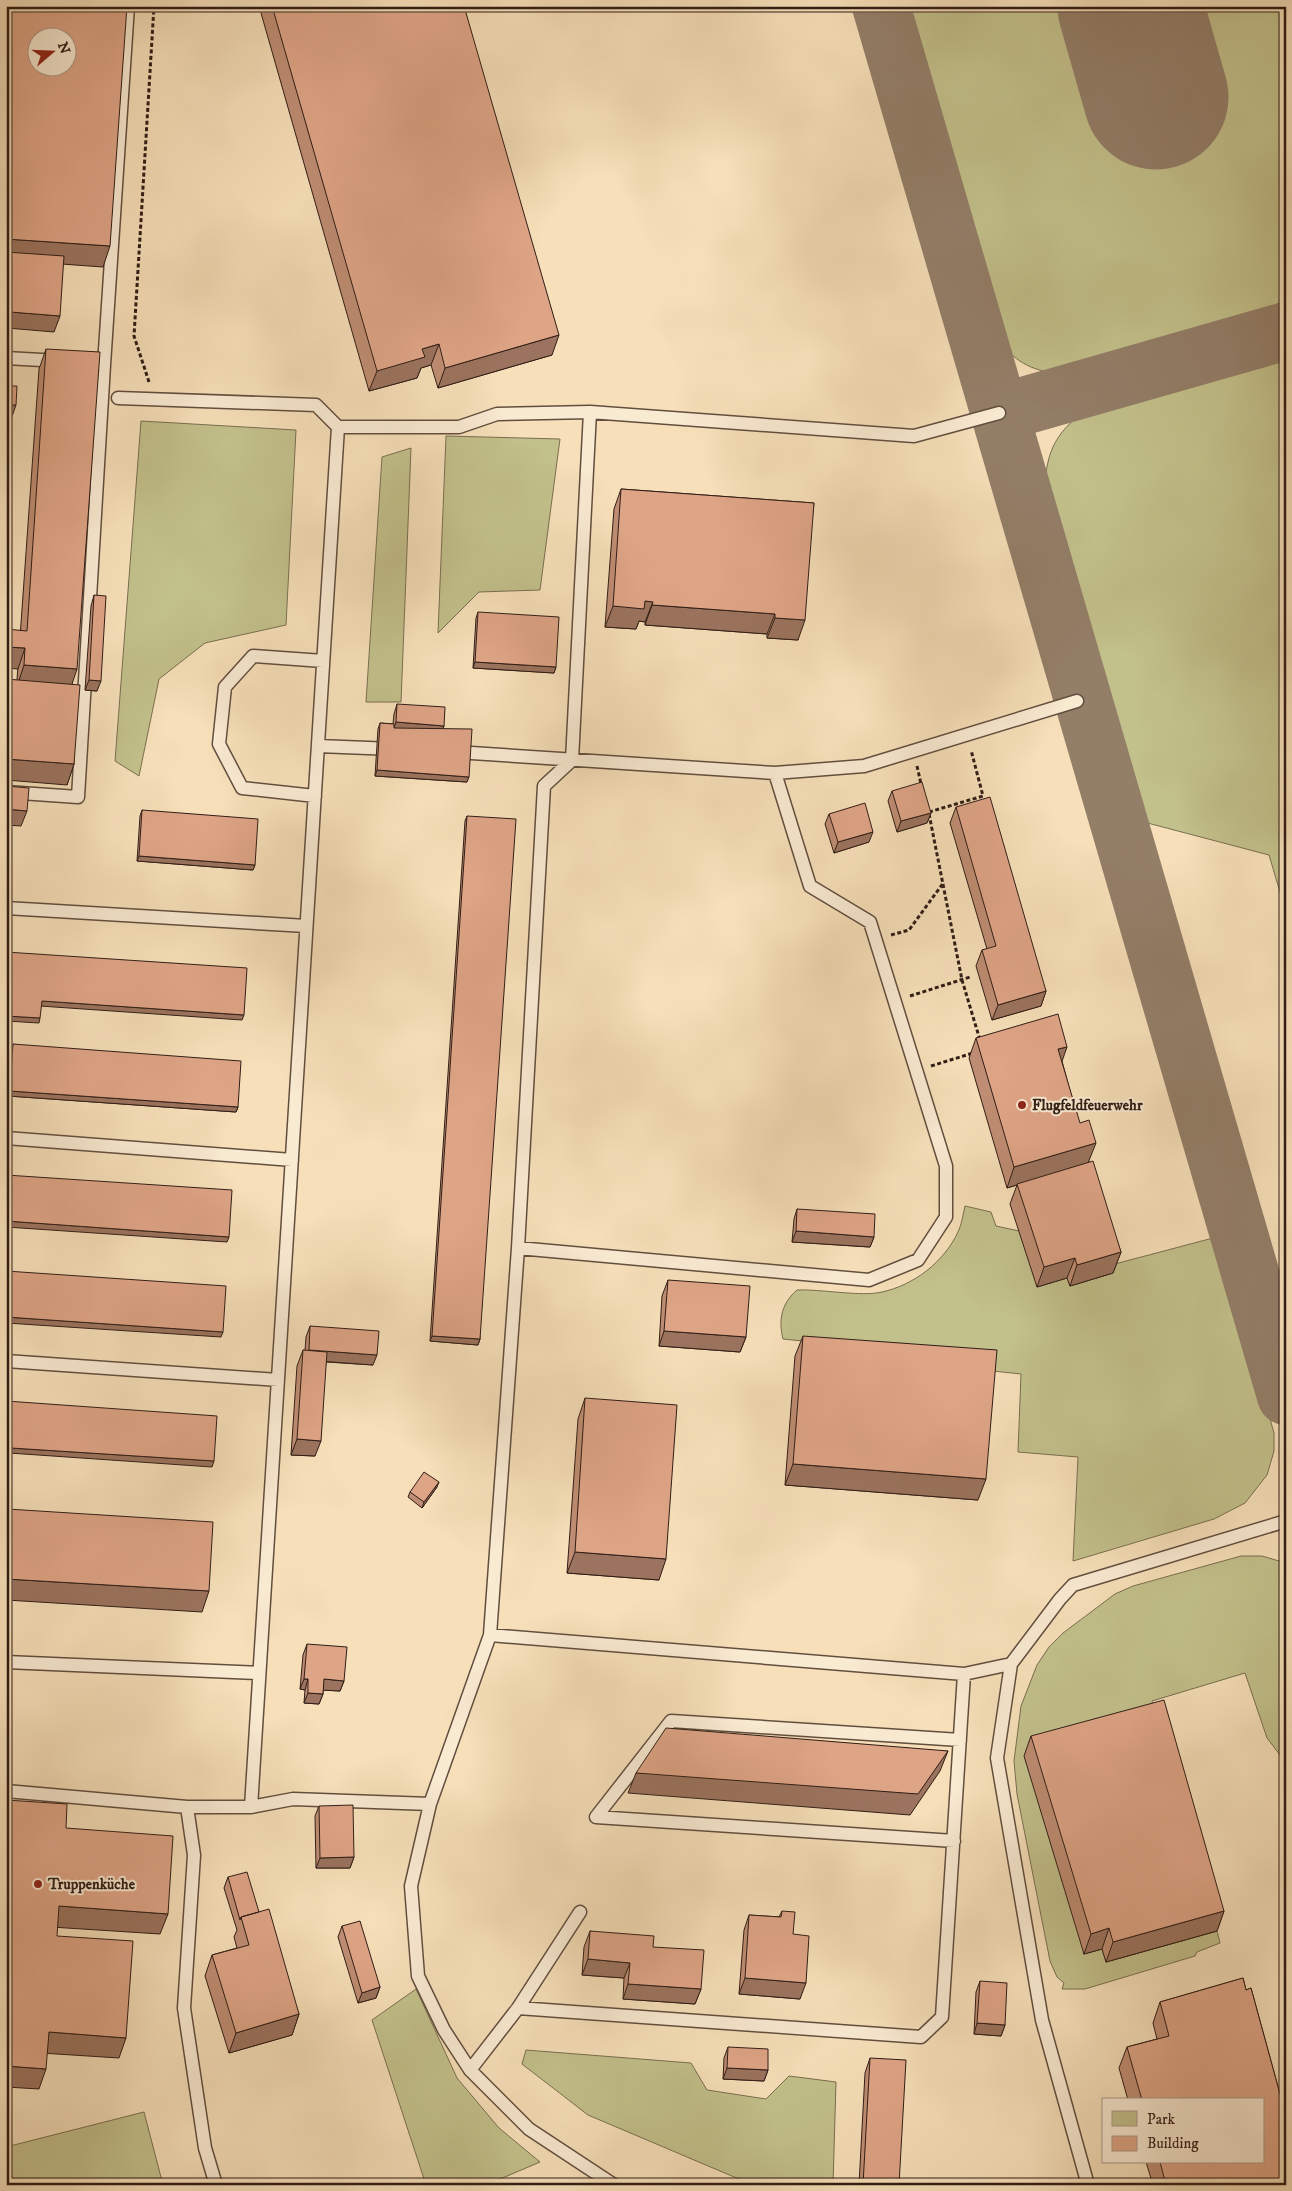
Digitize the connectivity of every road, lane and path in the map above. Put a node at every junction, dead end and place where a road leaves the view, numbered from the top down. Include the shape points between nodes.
1 (128, 6) edge
2 (154, 6) edge
3 (6, 358) edge
4 (104, 365) junction
5 (118, 398) dead end
6 (155, 399) junction
7 (590, 412) junction
8 (999, 412) dead end
9 (338, 427) junction
10 (323, 661) junction
11 (1078, 701) dead end
12 (966, 735) junction
13 (318, 746) junction
14 (402, 749) edge
15 (913, 751) junction
16 (442, 752) edge
17 (572, 760) junction
18 (775, 772) junction
19 (922, 786) edge
20 (6, 792) edge
21 (314, 796) junction
22 (926, 803) edge
23 (928, 812) junction
24 (944, 882) junction
25 (6, 908) edge
26 (306, 926) junction
27 (876, 939) junction
28 (970, 977) dead end
29 (962, 980) junction
30 (895, 1001) junction
31 (981, 1041) edge
32 (975, 1052) edge
33 (916, 1071) junction
34 (6, 1138) edge
35 (292, 1160) junction
36 (518, 1248) junction
37 (6, 1361) edge
38 (278, 1380) junction
39 (1286, 1522) edge
40 (490, 1635) junction
41 (6, 1662) edge
42 (1011, 1664) junction
43 (259, 1673) junction
44 (964, 1674) junction
45 (960, 1740) junction
46 (6, 1791) edge
47 (430, 1804) junction
48 (187, 1807) junction
49 (251, 1807) junction
50 (954, 1841) junction
51 (580, 1912) dead end
52 (518, 2008) junction
53 (470, 2070) junction
54 (216, 2185) edge
55 (614, 2185) edge
56 (1088, 2185) edge

1 - 4 lane
2 - 6 path via 134,336
3 - 4 lane
4 - 20 lane via 78,797
5 - 6 lane
6 - 9 lane via 316,404
7 - 8 lane via 914,436
7 - 9 lane via 497,414 459,427
7 - 17 lane
9 - 10 lane
10 - 13 lane
10 - 21 lane via 253,656 225,687 219,744 242,788
11 - 12 lane
12 - 15 lane
12 - 23 path via 983,796
13 - 14 lane
13 - 21 lane
15 - 18 lane via 864,766
15 - 19 path
16 - 17 lane
17 - 18 lane
17 - 36 lane via 544,786
18 - 27 lane via 810,886 870,922
21 - 26 lane
22 - 23 path
23 - 24 path
24 - 27 path via 910,930
24 - 29 path
25 - 26 lane
26 - 35 lane
27 - 30 lane
28 - 29 path
29 - 30 path
29 - 31 path
30 - 33 lane
32 - 33 path
33 - 36 lane via 946,1166 946,1217 918,1260 869,1280
34 - 35 lane
35 - 38 lane
36 - 40 lane
37 - 38 lane
38 - 43 lane
39 - 42 lane via 1073,1585
40 - 44 lane
40 - 47 lane
41 - 43 lane
42 - 44 lane
42 - 56 lane via 997,1758 1042,2020
43 - 49 lane
44 - 45 lane
45 - 50 lane
45 - 50 lane via 671,1721 596,1817
46 - 48 lane
47 - 49 lane via 293,1799
47 - 53 lane via 411,1886 418,1976 444,2030
48 - 49 lane
48 - 54 lane via 194,1855 184,2008 205,2148
50 - 52 lane via 942,2017 921,2036
51 - 52 lane
52 - 53 lane
53 - 55 lane via 529,2129

